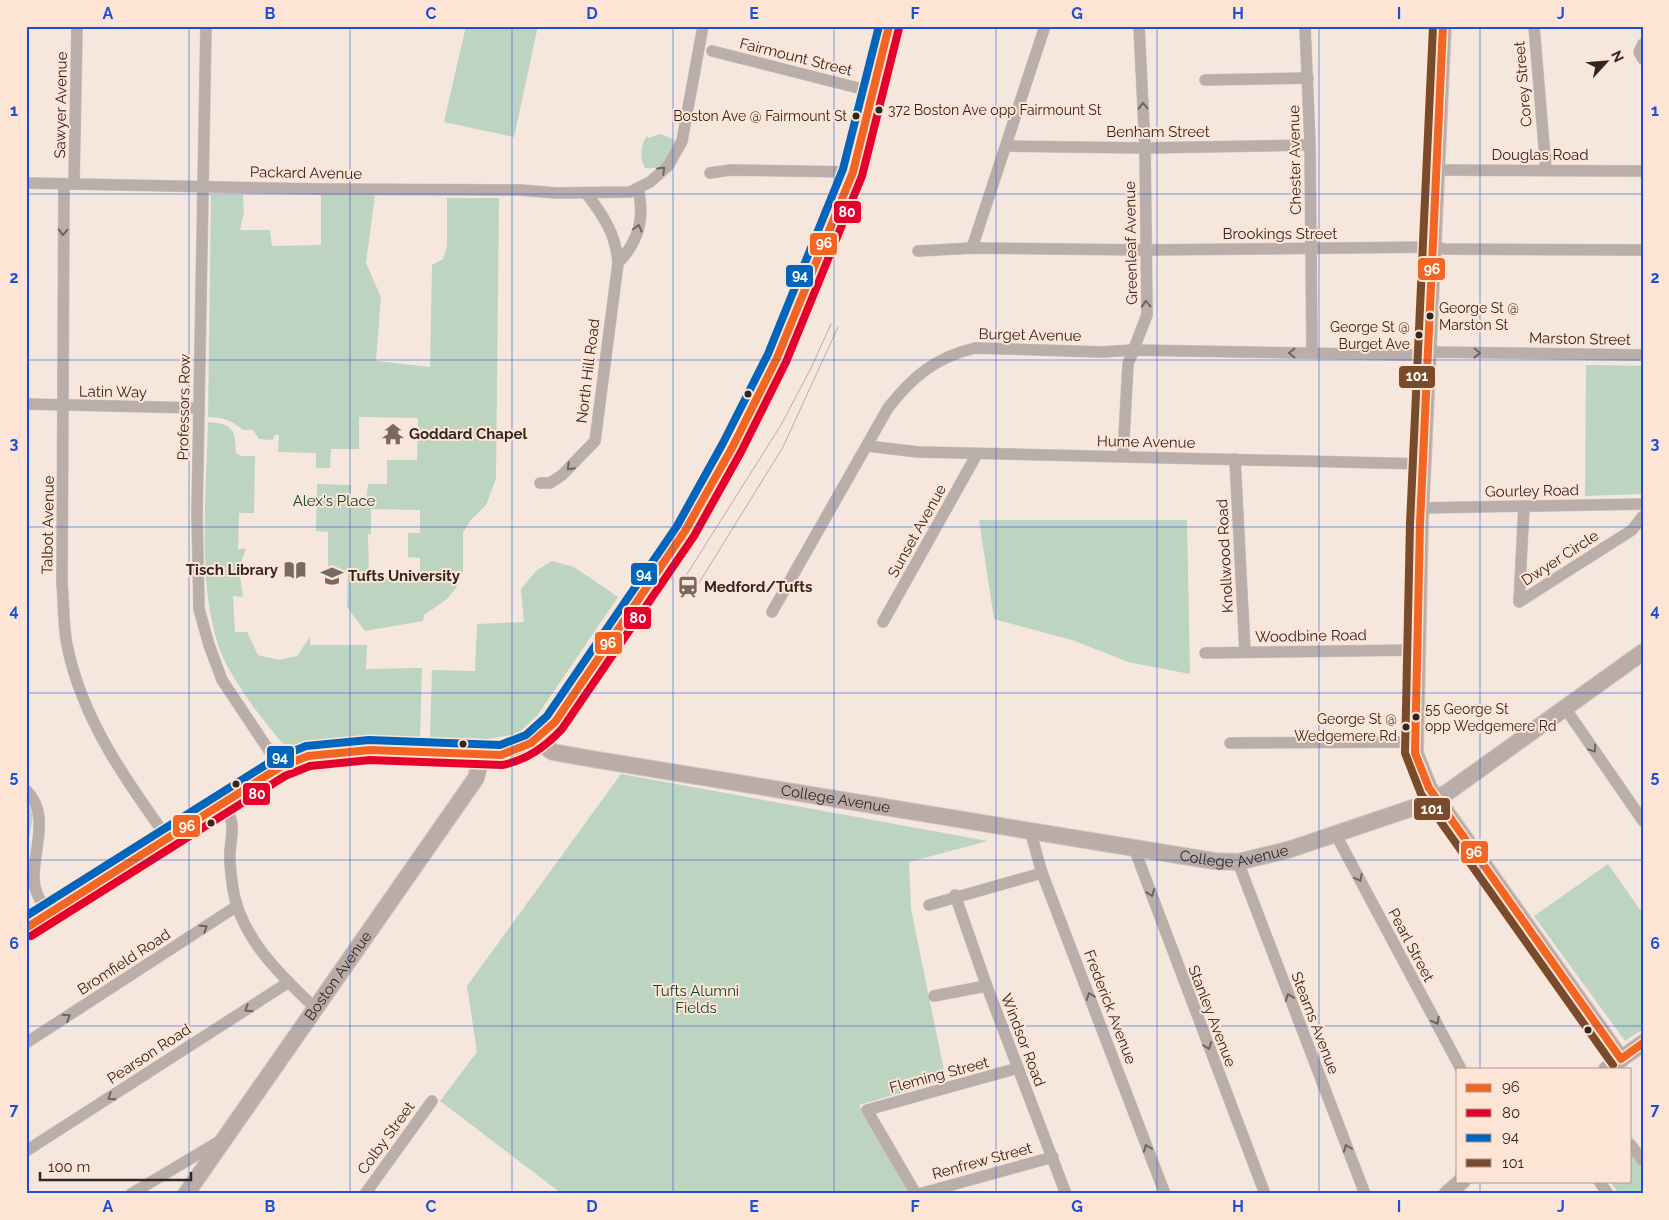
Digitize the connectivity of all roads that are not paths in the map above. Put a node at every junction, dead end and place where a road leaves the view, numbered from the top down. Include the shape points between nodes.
1 (77, 26) edge
2 (206, 26) edge
3 (703, 26) edge
4 (889, 26) edge
5 (1045, 26) edge
6 (1140, 26) edge
7 (1305, 26) edge
8 (1443, 26) edge
9 (1534, 26) edge
10 (1643, 44) edge
11 (712, 51) dead end
12 (1643, 59) edge
13 (1308, 78) junction
14 (1205, 80) dead end
15 (874, 92) junction
16 (1310, 145) junction
17 (1007, 146) junction
18 (1145, 148) junction
19 (1437, 170) junction
20 (1546, 170) junction
21 (1643, 171) edge
22 (853, 172) junction
23 (710, 173) dead end
24 (26, 183) edge
25 (69, 184) junction
26 (203, 187) junction
27 (638, 188) junction
28 (586, 193) junction
29 (1434, 247) junction
30 (972, 248) junction
31 (1311, 248) junction
32 (1145, 250) junction
33 (1643, 250) edge
34 (918, 251) dead end
35 (618, 263) junction
36 (1133, 350) junction
37 (1428, 352) junction
38 (1312, 353) junction
39 (1643, 355) edge
40 (26, 404) edge
41 (64, 406) junction
42 (199, 408) junction
43 (868, 446) junction
44 (976, 454) junction
45 (1123, 456) junction
46 (1235, 459) junction
47 (1424, 464) junction
48 (540, 483) dead end
49 (1643, 504) edge
50 (1524, 506) junction
51 (1421, 508) junction
52 (1643, 516) edge
53 (772, 612) dead end
54 (883, 622) dead end
55 (1417, 650) junction
56 (1245, 652) junction
57 (1643, 652) edge
58 (1205, 653) dead end
59 (1565, 708) junction
60 (536, 740) junction
61 (1414, 742) junction
62 (1230, 743) dead end
63 (482, 754) junction
64 (280, 767) junction
65 (26, 790) edge
66 (1436, 798) junction
67 (224, 803) junction
68 (1643, 822) edge
69 (1030, 830) junction
70 (1336, 835) junction
71 (168, 839) junction
72 (1134, 848) junction
73 (1238, 862) junction
74 (1042, 873) junction
75 (955, 896) junction
76 (928, 905) dead end
77 (238, 906) junction
78 (48, 914) junction
79 (26, 928) edge
80 (289, 982) junction
81 (986, 986) junction
82 (934, 996) dead end
83 (315, 1008) junction
84 (26, 1043) edge
85 (1643, 1043) edge
86 (1621, 1059) junction
87 (1018, 1068) junction
88 (1460, 1068) edge
89 (1608, 1068) edge
90 (432, 1100) dead end
91 (225, 1138) junction
92 (1632, 1147) edge
93 (26, 1151) edge
94 (1052, 1157) junction
95 (1643, 1161) edge
96 (1461, 1182) edge
97 (1600, 1182) edge
98 (131, 1194) edge
99 (186, 1194) edge
100 (365, 1194) edge
101 (917, 1194) edge
102 (1066, 1194) edge
103 (1165, 1194) edge
104 (1265, 1194) edge
105 (1365, 1194) edge
106 (1447, 1194) edge
107 (1608, 1194) edge

1 - 25 street, Sawyer Avenue
2 - 26 street, Professors Row
27 -> 3 street via 668,166 682,141
4 - 15 street
5 - 17 street
18 -> 6 street, Greenleaf Avenue
7 - 13 street, Chester Avenue
8 - 19 street
9 - 20 street, Corey Street
10 - 12 street via 1638,52
11 - 15 street, Fairmount Street
13 - 14 street
13 - 16 street, Chester Avenue
15 - 22 street
16 - 18 street, Benham Street
16 - 31 street, Chester Avenue
17 - 18 street, Benham Street
17 - 30 street
18 - 32 street, Greenleaf Avenue
19 - 20 street, Douglas Road
19 - 29 street
20 - 21 street, Douglas Road
22 - 23 street via 730,170
22 - 60 street via 777,358 717,477 623,624 555,722
24 - 25 street, Packard Avenue
25 - 26 street, Packard Avenue
25 -> 41 street, Talbot Avenue via 62,315
26 - 28 street, Packard Avenue
26 - 42 street, Professors Row
27 - 28 street, Packard Avenue via 630,192
35 -> 27 street via 631,249 640,225
28 - 35 street, North Hill Road via 610,228
29 - 31 street, Brookings Street
29 - 33 street, Brookings Street
29 - 37 street
30 - 32 street, Brookings Street
30 - 34 street, Brookings Street
31 - 32 street, Brookings Street
31 - 38 street, Chester Avenue
36 -> 32 street, Greenleaf Avenue via 1147,315
35 -> 48 street, North Hill Road via 595,441 562,475 550,483
38 -> 36 street, Burget Avenue
36 - 43 street, Burget Avenue via 975,348 961,351 929,367 906,385 888,408
36 - 45 street, Greenleaf Avenue via 1128,364
37 - 38 street, Burget Avenue via 1412,355
37 -> 39 street, Marston Street
37 - 47 street
40 - 41 street, Latin Way
41 - 42 street, Latin Way
41 - 71 street, Talbot Avenue via 62,584 67,644 80,690 100,738 122,776
42 - 64 street, Professors Row via 199,609 222,680
43 - 44 street, Hume Avenue
43 - 53 street, Burget Avenue
44 - 45 street, Hume Avenue
44 - 54 street, Sunset Avenue
45 - 46 street, Hume Avenue
46 - 47 street, Hume Avenue
46 - 56 street, Knollwood Road
47 - 51 street
49 - 50 street, Gourley Road
50 - 51 street, Gourley Road
50 - 52 street, Dwyer Circle via 1519,602 1632,530
51 - 55 street
55 - 56 street, Woodbine Road
55 - 61 street
56 - 58 street, Woodbine Road
57 - 59 street, College Avenue
59 - 66 street, College Avenue
59 -> 68 street
60 - 63 street via 512,753
60 - 69 street, College Avenue via 553,752 607,762
61 - 62 street
61 - 66 street via 1419,766
63 - 64 street via 370,750 308,756
63 - 83 street, Boston Avenue via 476,778
64 - 67 street
65 - 78 street via 38,806 40,816 34,878 36,891
66 - 70 street, College Avenue via 1427,804
66 - 86 street
67 - 71 street
67 - 77 street via 231,814 234,831 230,851
69 - 72 street, College Avenue
69 - 74 street, Frederick Avenue
70 - 73 street, College Avenue
70 -> 88 street, Pearl Street
71 - 78 street
72 - 73 street, College Avenue
72 -> 104 street, Stanley Avenue
105 -> 73 street, Stearns Avenue
74 - 75 street
103 -> 74 street, Frederick Avenue
75 - 76 street
75 - 81 street, Windsor Road
77 - 80 street via 272,966
84 -> 77 street, Bromfield Road
78 - 79 street
80 - 83 street
80 -> 93 street, Pearson Road
81 - 82 street
81 - 87 street, Windsor Road
83 - 91 street, Boston Avenue
85 - 86 street
86 - 89 street
87 - 94 street, Windsor Road
87 - 101 street, Fleming Street via 867,1110
90 - 100 street, Colby Street
91 - 98 street
91 - 99 street, Boston Avenue
92 - 95 street
94 - 101 street, Renfrew Street
94 - 102 street, Windsor Road
96 - 106 street
97 - 107 street

